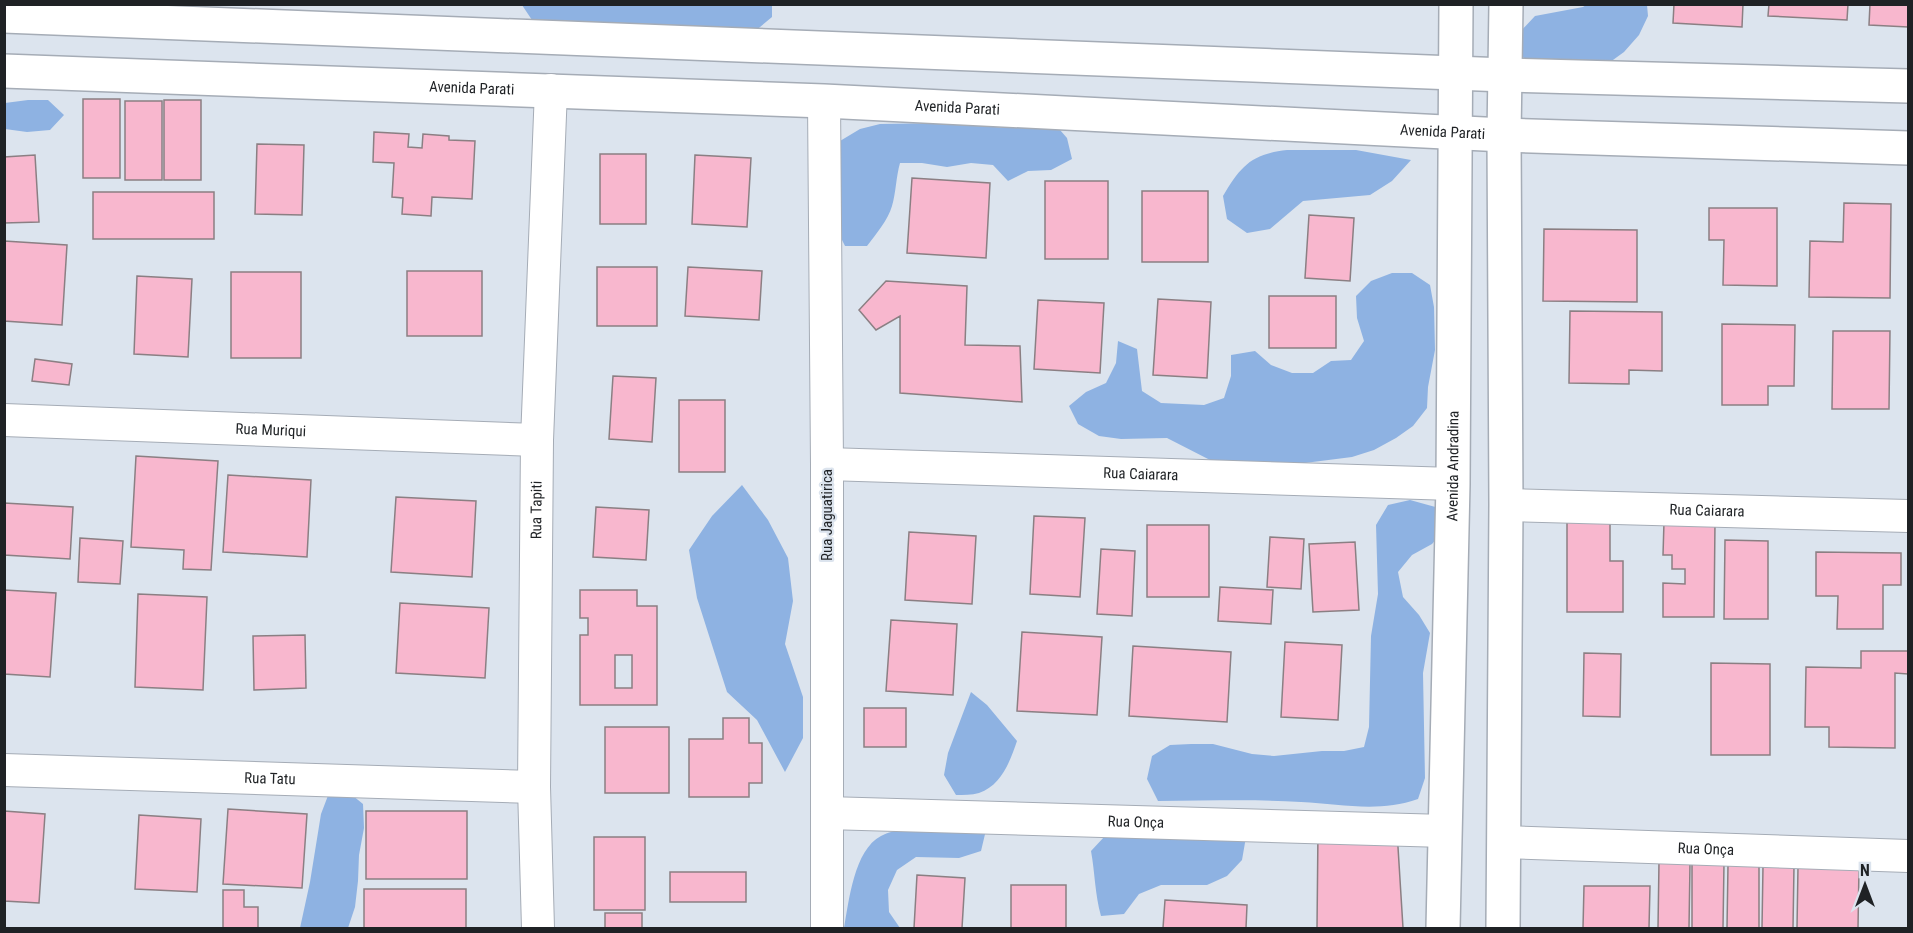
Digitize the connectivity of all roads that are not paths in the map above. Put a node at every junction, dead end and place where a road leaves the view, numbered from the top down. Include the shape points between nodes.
1 (1456, 4) edge
2 (1506, 4) edge
3 (4, 16) edge
4 (4, 71) edge
5 (1456, 73) junction
6 (1504, 75) junction
7 (1908, 86) edge
8 (551, 90) junction
9 (824, 101) junction
10 (1455, 132) junction
11 (1504, 135) junction
12 (1908, 148) edge
13 (4, 420) edge
14 (537, 440) junction
15 (827, 464) junction
16 (1453, 484) junction
17 (1506, 505) junction
18 (1908, 516) edge
19 (4, 770) edge
20 (534, 787) junction
21 (827, 813) junction
22 (1445, 831) junction
23 (1504, 842) junction
24 (1908, 856) edge
25 (538, 928) edge
26 (827, 928) edge
27 (1443, 928) edge
28 (1503, 928) edge

1 - 5 street, Avenida Andradina
2 - 6 street
3 - 5 street
4 - 8 street, Avenida Parati
5 - 6 street
5 - 10 street, Avenida Andradina
6 - 7 street
6 - 11 street
8 - 9 street, Avenida Parati
8 - 14 street, Rua Tapiti
9 - 10 street, Avenida Parati
9 - 15 street, Rua Jaguatirica
10 - 11 street, Avenida Parati
10 - 16 street, Avenida Andradina
11 - 12 street, Avenida Parati
11 - 17 street
13 - 14 street, Rua Muriqui
14 - 20 street, Rua Tapiti
15 - 16 street, Rua Caiarara
15 - 21 street, Rua Jaguatirica
16 - 22 street, Avenida Andradina
17 - 18 street, Rua Caiarara
17 - 23 street
19 - 20 street, Rua Tatu
20 - 25 street, Rua Tapiti
21 - 22 street, Rua Onça
21 - 26 street, Rua Jaguatirica
22 - 27 street, Avenida Andradina
23 - 24 street, Rua Onça
23 - 28 street

